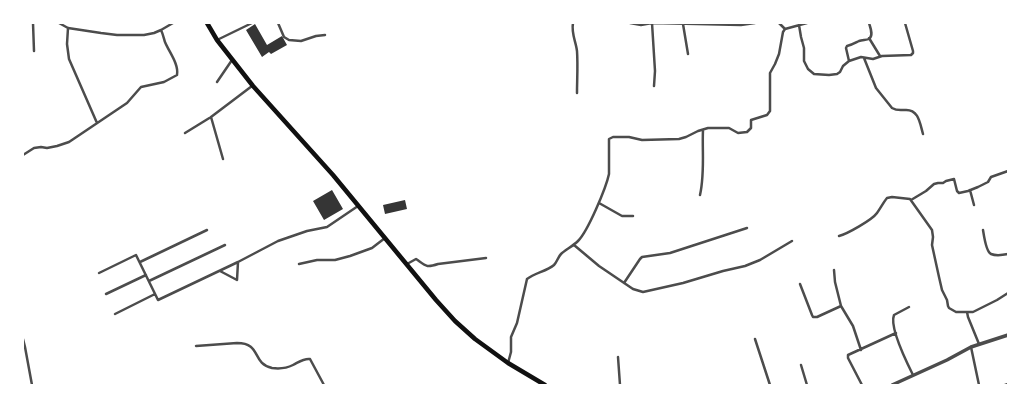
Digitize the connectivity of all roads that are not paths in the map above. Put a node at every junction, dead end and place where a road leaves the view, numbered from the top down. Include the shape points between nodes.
1 (33, 23) edge
2 (59, 23) edge
3 (173, 23) edge
4 (207, 23) edge
5 (252, 23) edge
6 (278, 23) edge
7 (573, 23) edge
8 (630, 23) edge
9 (652, 23) edge
10 (755, 23) edge
11 (779, 23) edge
12 (807, 23) edge
13 (869, 23) edge
14 (905, 23) edge
15 (683, 24) edge
16 (751, 24) edge
17 (799, 25) junction
18 (68, 28) junction
19 (785, 29) junction
20 (161, 30) junction
21 (325, 35) dead end
22 (870, 38) junction
23 (217, 40) junction
24 (34, 51) dead end
25 (688, 54) dead end
26 (880, 56) junction
27 (864, 58) junction
28 (232, 60) junction
29 (848, 61) junction
30 (217, 82) dead end
31 (253, 86) junction
32 (654, 86) dead end
33 (577, 93) dead end
34 (211, 117) junction
35 (98, 124) junction
36 (702, 130) junction
37 (186, 133) dead end
38 (923, 134) dead end
39 (23, 155) edge
40 (223, 159) dead end
41 (1008, 171) edge
42 (970, 190) junction
43 (700, 194) dead end
44 (911, 200) junction
45 (599, 203) junction
46 (974, 205) dead end
47 (358, 206) junction
48 (633, 216) dead end
49 (747, 228) dead end
50 (207, 230) dead end
51 (983, 230) dead end
52 (839, 236) dead end
53 (385, 238) junction
54 (792, 241) dead end
55 (225, 245) dead end
56 (574, 245) junction
57 (1008, 254) edge
58 (486, 258) dead end
59 (140, 262) junction
60 (238, 262) junction
61 (299, 264) dead end
62 (407, 264) junction
63 (834, 270) dead end
64 (220, 271) junction
65 (99, 273) dead end
66 (146, 275) junction
67 (149, 281) junction
68 (624, 283) junction
69 (800, 284) dead end
70 (1008, 293) edge
71 (106, 294) dead end
72 (155, 294) junction
73 (841, 306) junction
74 (909, 307) dead end
75 (967, 312) junction
76 (115, 314) dead end
77 (896, 333) junction
78 (1008, 335) edge
79 (23, 339) edge
80 (755, 339) dead end
81 (979, 344) junction
82 (196, 346) dead end
83 (971, 347) junction
84 (860, 350) junction
85 (618, 357) dead end
86 (508, 363) junction
87 (801, 365) dead end
88 (913, 375) junction
89 (1008, 384) edge
90 (32, 385) edge
91 (324, 385) edge
92 (545, 385) edge
93 (620, 385) edge
94 (770, 385) edge
95 (807, 385) edge
96 (862, 385) edge
97 (892, 385) edge
98 (979, 385) edge
99 (1005, 385) edge

1 - 24 street
2 - 18 street
3 - 20 street
4 - 23 highway
5 - 23 street
6 - 21 street via 284,37 289,40 301,41
7 - 33 street via 577,56
8 - 9 street
9 - 15 street
9 - 32 street via 656,71
10 - 16 street
11 - 19 street
12 - 17 street
13 - 22 street
14 - 26 street via 913,53
15 - 16 street
15 - 25 street
17 - 19 street
17 - 29 street via 804,61 814,74 837,74
18 - 20 street via 117,35 144,35
18 - 35 street via 69,59
19 - 36 street via 779,54 770,73 769,114 752,119 751,128 747,132 729,128
20 - 35 street via 174,60 177,75 164,82 141,87 127,103
22 - 26 street
22 - 29 street via 847,46
23 - 28 highway
26 - 27 street via 873,59
27 - 29 street
27 - 38 street via 872,81 880,93 895,110 914,112
28 - 30 street
28 - 31 highway
31 - 34 street
31 - 47 highway
34 - 37 street
34 - 40 street
35 - 39 street via 69,142 47,148 34,148
36 - 43 street via 703,176
36 - 45 street via 679,139 642,140 629,136 610,138 609,174
41 - 42 street via 991,177 988,182
42 - 44 street via 959,193 954,179 934,184
42 - 46 street
44 - 52 street via 892,196 887,198 868,221 846,235
44 - 75 street via 932,230 932,245 948,306 956,312
45 - 48 street via 622,216
45 - 56 street via 582,236
47 - 53 highway
47 - 60 street via 327,227 278,241
49 - 68 street via 670,253 642,257
50 - 59 street
51 - 57 street via 989,253
53 - 61 street via 372,248 350,256
53 - 62 highway
54 - 68 street via 745,266 683,283 643,292 634,290
55 - 67 street
56 - 68 street
56 - 86 street via 562,253 554,265 527,279
58 - 62 street via 431,266 426,266 416,259
59 - 65 street via 136,255
59 - 66 street
60 - 64 street
60 - 64 street via 237,280
62 - 86 highway via 455,321
63 - 73 street
64 - 72 street via 158,300
66 - 67 street
66 - 71 street
67 - 72 street
69 - 73 street via 813,317
70 - 75 street via 973,312
72 - 76 street
73 - 84 street via 853,326
74 - 77 street via 894,315
75 - 81 street
77 - 84 street
77 - 88 street
78 - 81 street
79 - 90 street
80 - 94 street
81 - 83 street
82 - 91 street via 243,343 250,345 264,364 273,368 284,368 310,358
83 - 88 street
83 - 98 street
84 - 96 street via 850,354 848,358
85 - 93 street
86 - 92 highway
87 - 95 street
88 - 97 street
89 - 99 street

